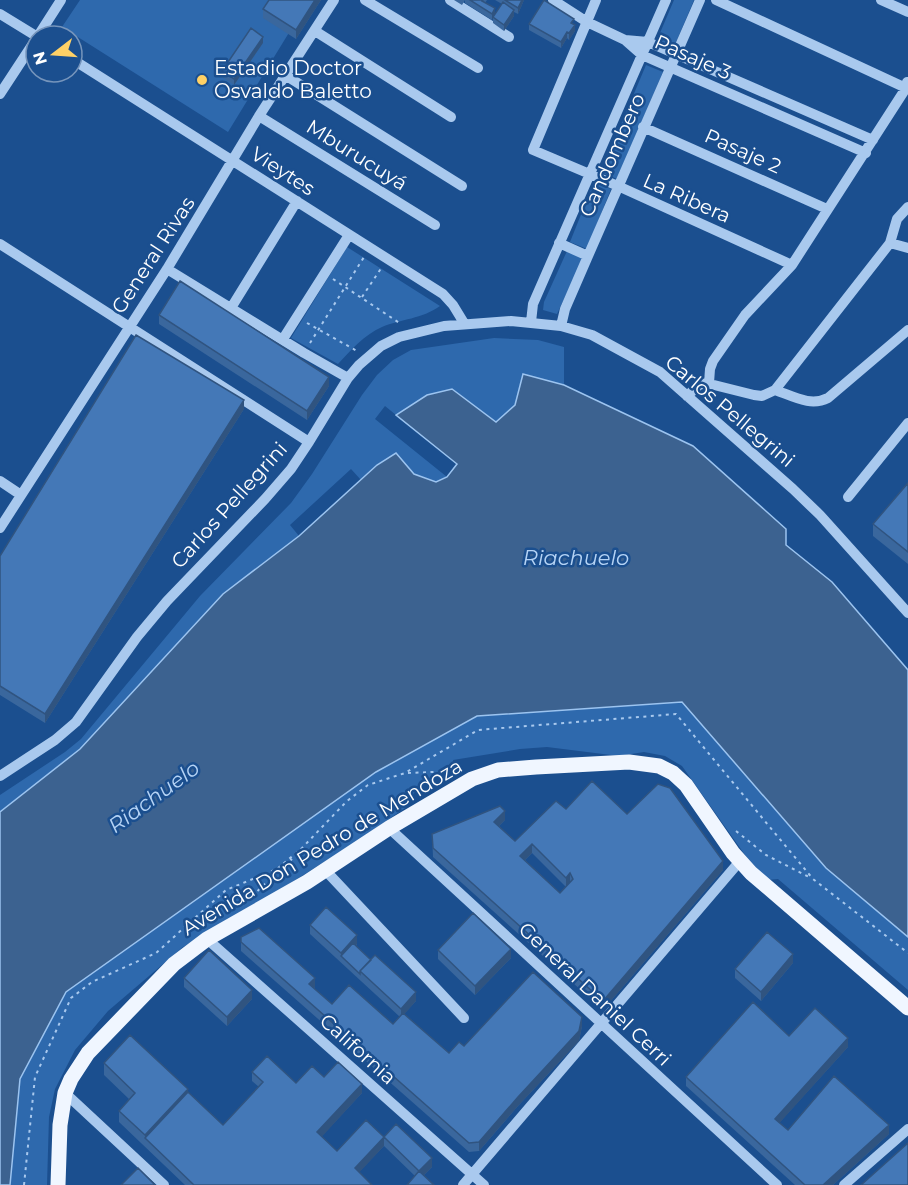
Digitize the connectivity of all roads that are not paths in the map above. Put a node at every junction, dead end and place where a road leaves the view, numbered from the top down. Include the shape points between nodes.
1 (60, 0) edge
2 (334, 0) edge
3 (365, 0) edge
4 (450, 0) edge
5 (554, 0) edge
6 (596, 0) edge
7 (666, 0) edge
8 (700, 0) edge
9 (716, 0) edge
10 (881, 0) edge
11 (908, 12) edge
12 (0, 14) edge
13 (587, 22) junction
14 (45, 24) edge
15 (24, 29) edge
16 (315, 31) junction
17 (509, 37) dead end
18 (625, 40) junction
19 (648, 42) junction
20 (676, 54) junction
21 (642, 56) junction
22 (24, 57) edge
23 (84, 67) edge
24 (671, 67) junction
25 (478, 68) dead end
26 (285, 75) junction
27 (907, 84) edge
28 (0, 94) edge
29 (259, 116) junction
30 (451, 117) dead end
31 (643, 127) junction
32 (873, 140) junction
33 (866, 153) junction
34 (233, 161) junction
35 (590, 175) junction
36 (462, 186) dead end
37 (618, 186) junction
38 (297, 201) junction
39 (908, 207) edge
40 (827, 209) junction
41 (435, 225) dead end
42 (350, 235) junction
43 (559, 243) junction
44 (890, 243) junction
45 (0, 244) edge
46 (908, 248) edge
47 (588, 256) junction
48 (792, 265) junction
49 (167, 269) junction
50 (231, 308) junction
51 (531, 322) junction
52 (464, 323) junction
53 (129, 326) junction
54 (561, 326) junction
55 (908, 330) edge
56 (283, 339) junction
57 (348, 378) junction
58 (709, 383) junction
59 (775, 390) junction
60 (687, 396) junction
61 (908, 423) edge
62 (309, 442) junction
63 (0, 481) edge
64 (21, 495) junction
65 (848, 497) dead end
66 (0, 528) edge
67 (908, 613) edge
68 (0, 776) edge
69 (389, 828) junction
70 (740, 861) junction
71 (326, 871) junction
72 (207, 939) junction
73 (908, 1008) edge
74 (464, 1018) dead end
75 (601, 1025) junction
76 (64, 1093) junction
77 (908, 1129) edge
78 (472, 1174) junction
79 (58, 1185) edge
80 (164, 1185) edge
81 (463, 1185) edge
82 (484, 1185) edge
83 (777, 1185) edge
84 (844, 1185) edge

1 - 14 street
2 - 16 street, General Rivas
3 - 25 street
4 - 17 street
5 - 13 street
6 - 13 street
7 - 19 street, Candombero
8 - 20 street, Candombero
9 - 27 street
10 - 11 street
12 - 15 street
13 - 18 street
13 - 35 street, La Ribera via 533,150
16 - 26 street, General Rivas
16 - 30 street
18 - 19 street, Pasaje 3
18 - 21 street, Pasaje 3
19 - 20 street, Pasaje 3
19 - 21 street, Candombero
20 - 24 street, Candombero
20 - 32 street, Pasaje 3
21 - 24 street, Pasaje 3
21 - 35 street, Candombero
22 - 28 street
23 - 34 street, Vieytes
24 - 31 street, Candombero
24 - 33 street, Pasaje 3
26 - 29 street, General Rivas
26 - 36 street
27 - 32 street
29 - 34 street, General Rivas
29 - 41 street, Mburucuyá
31 - 37 street, Candombero
31 - 40 street, Pasaje 2
32 - 33 street
33 - 40 street
34 - 38 street, Vieytes
34 - 49 street, General Rivas
35 - 37 street, La Ribera
35 - 43 street, Candombero
37 - 47 street, Candombero
37 - 48 street, La Ribera
38 - 42 street, Vieytes
38 - 50 street
39 - 44 street via 897,219
40 - 48 street
42 - 52 street, Vieytes via 442,294
42 - 56 street
43 - 47 street
43 - 51 street, Candombero via 533,304
44 - 46 street
44 - 59 street
45 - 53 street
47 - 54 street, Candombero
48 - 58 street via 745,315 713,361
49 - 50 street
49 - 53 street, General Rivas
50 - 56 street
51 - 52 street, Carlos Pellegrini
51 - 54 street, Carlos Pellegrini
52 - 57 street, Carlos Pellegrini via 413,332 381,346
53 - 62 street
53 - 64 street, General Rivas
54 - 60 street, Carlos Pellegrini via 616,347 660,372
55 - 59 street via 820,402
56 - 57 street
57 - 62 street, Carlos Pellegrini
58 - 59 street via 762,396
58 - 60 street via 699,385
60 - 67 street, Carlos Pellegrini via 800,495
61 - 65 street
62 - 68 street, Carlos Pellegrini via 265,499 167,601 68,730
63 - 64 street
64 - 66 street, General Rivas
69 - 70 main road, Avenida Don Pedro de Mendoza via 466,782 489,773 629,762 659,766 680,778
69 - 71 main road, Avenida Don Pedro de Mendoza
69 - 75 street, General Daniel Cerri
70 - 73 main road, Avenida Don Pedro de Mendoza
70 - 75 street
71 - 72 main road, Avenida Don Pedro de Mendoza
71 - 74 street
72 - 76 main road, Avenida Don Pedro de Mendoza via 174,964 88,1053
72 - 78 street, California
75 - 78 street
75 - 83 street, General Daniel Cerri
76 - 79 main road, Avenida Don Pedro de Mendoza
76 - 80 street
77 - 84 street
78 - 81 street
78 - 82 street, California

